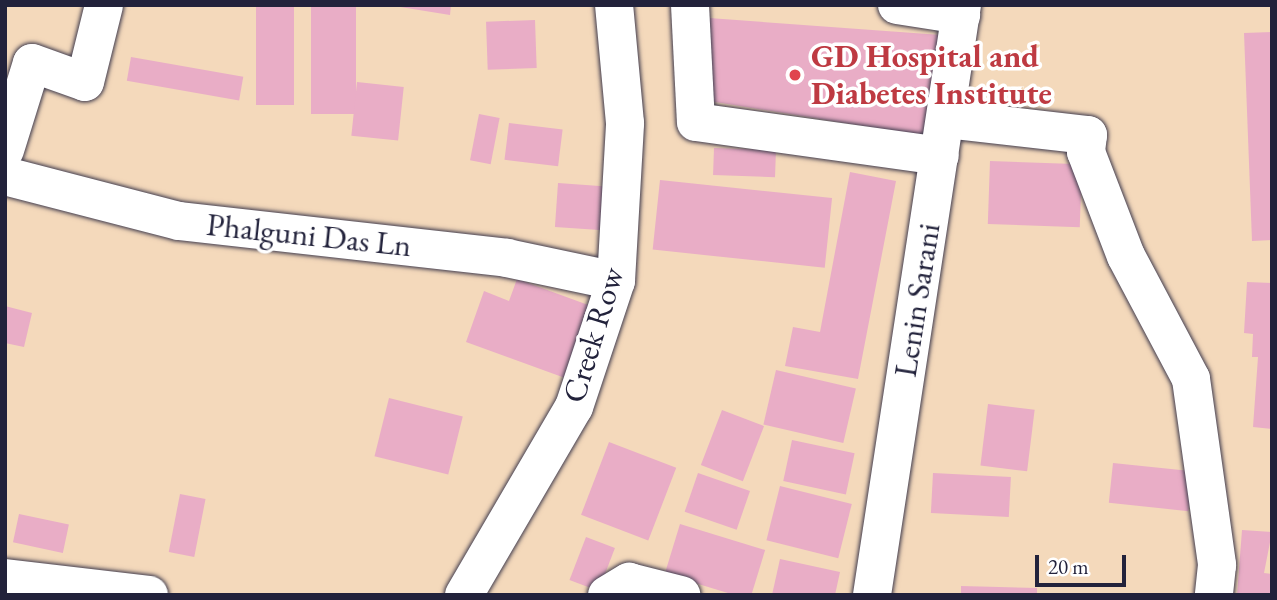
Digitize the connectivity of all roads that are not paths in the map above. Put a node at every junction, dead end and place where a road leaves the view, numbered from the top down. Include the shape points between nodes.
1 (104, 5) edge
2 (614, 5) edge
3 (690, 5) edge
4 (897, 5) edge
5 (961, 10) edge
6 (947, 119) junction
7 (5, 150) edge
8 (940, 156) junction
9 (5, 176) edge
10 (616, 281) junction
11 (5, 578) edge
12 (149, 595) edge
13 (464, 595) edge
14 (607, 595) edge
15 (681, 595) edge
16 (872, 595) edge
17 (1214, 595) edge

1 - 7 street via 85,82 32,63
2 - 10 street, Creek Row via 625,123
3 - 8 street via 696,122
4 - 5 street
5 - 6 street, Lenin Sarani
6 - 8 street, Lenin Sarani
6 - 17 street via 1088,135 1086,152 1126,256 1191,379 1217,565
8 - 16 street, Lenin Sarani
9 - 10 street, Phalguni Das Ln via 179,221 506,258
10 - 13 street, Creek Row via 574,407
11 - 12 street
14 - 15 street via 629,582

